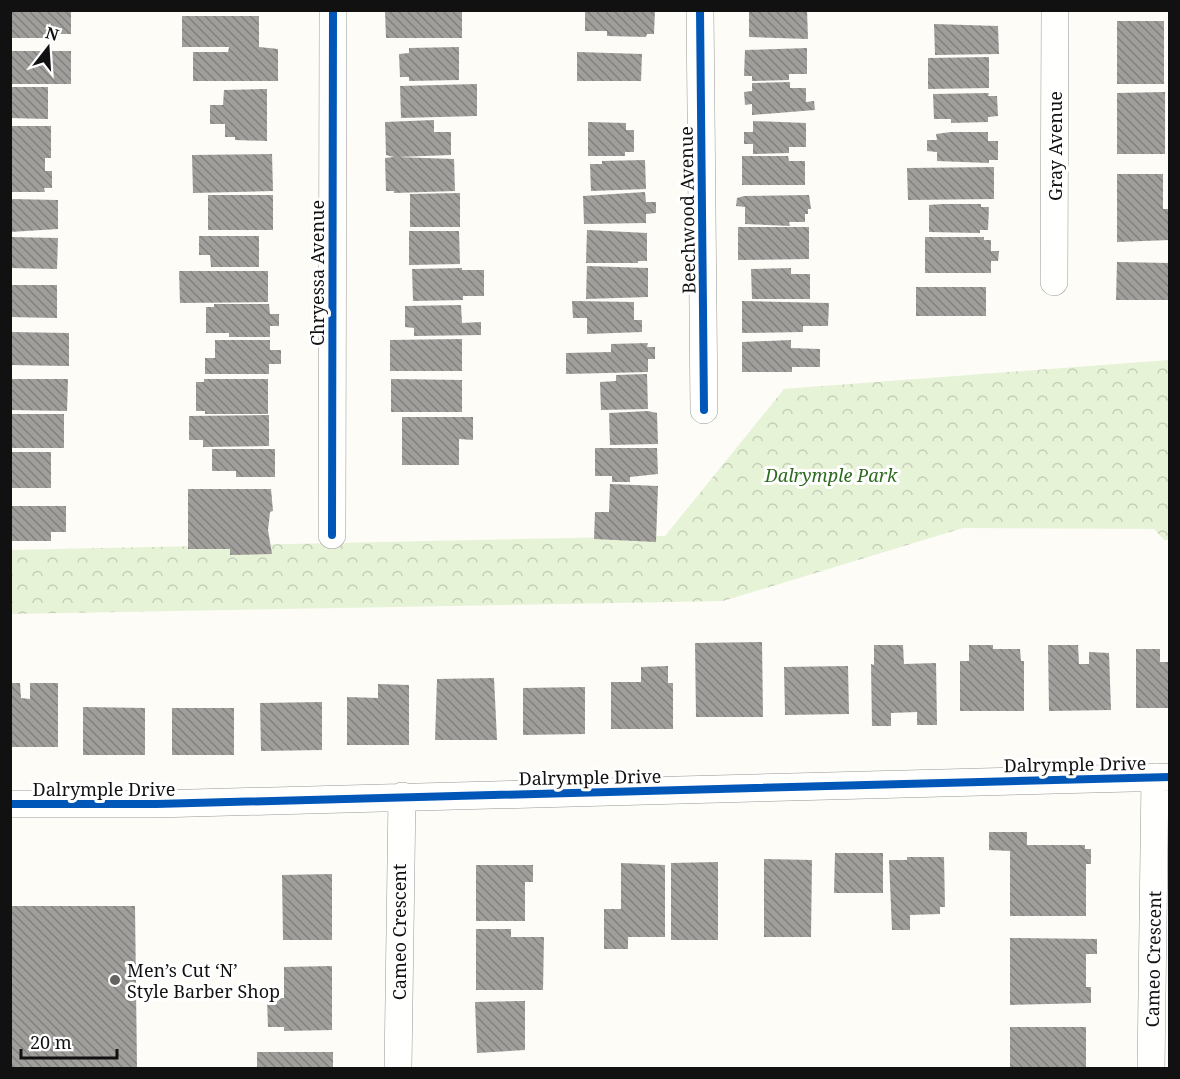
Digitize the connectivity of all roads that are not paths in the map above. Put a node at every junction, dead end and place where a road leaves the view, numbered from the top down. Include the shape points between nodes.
1 (333, 10) edge
2 (700, 10) edge
3 (1055, 10) edge
4 (1054, 282) dead end
5 (704, 410) dead end
6 (332, 535) dead end
7 (1162, 777) edge
8 (402, 796) junction
9 (10, 804) edge
10 (398, 1068) edge
11 (1151, 1068) edge

1 - 6 street, Chryessa Avenue
2 - 5 street, Beechwood Avenue
3 - 4 street, Gray Avenue
7 - 8 street, Dalrymple Drive
7 - 11 street, Cameo Crescent
8 - 9 street, Dalrymple Drive
8 - 10 street, Cameo Crescent

